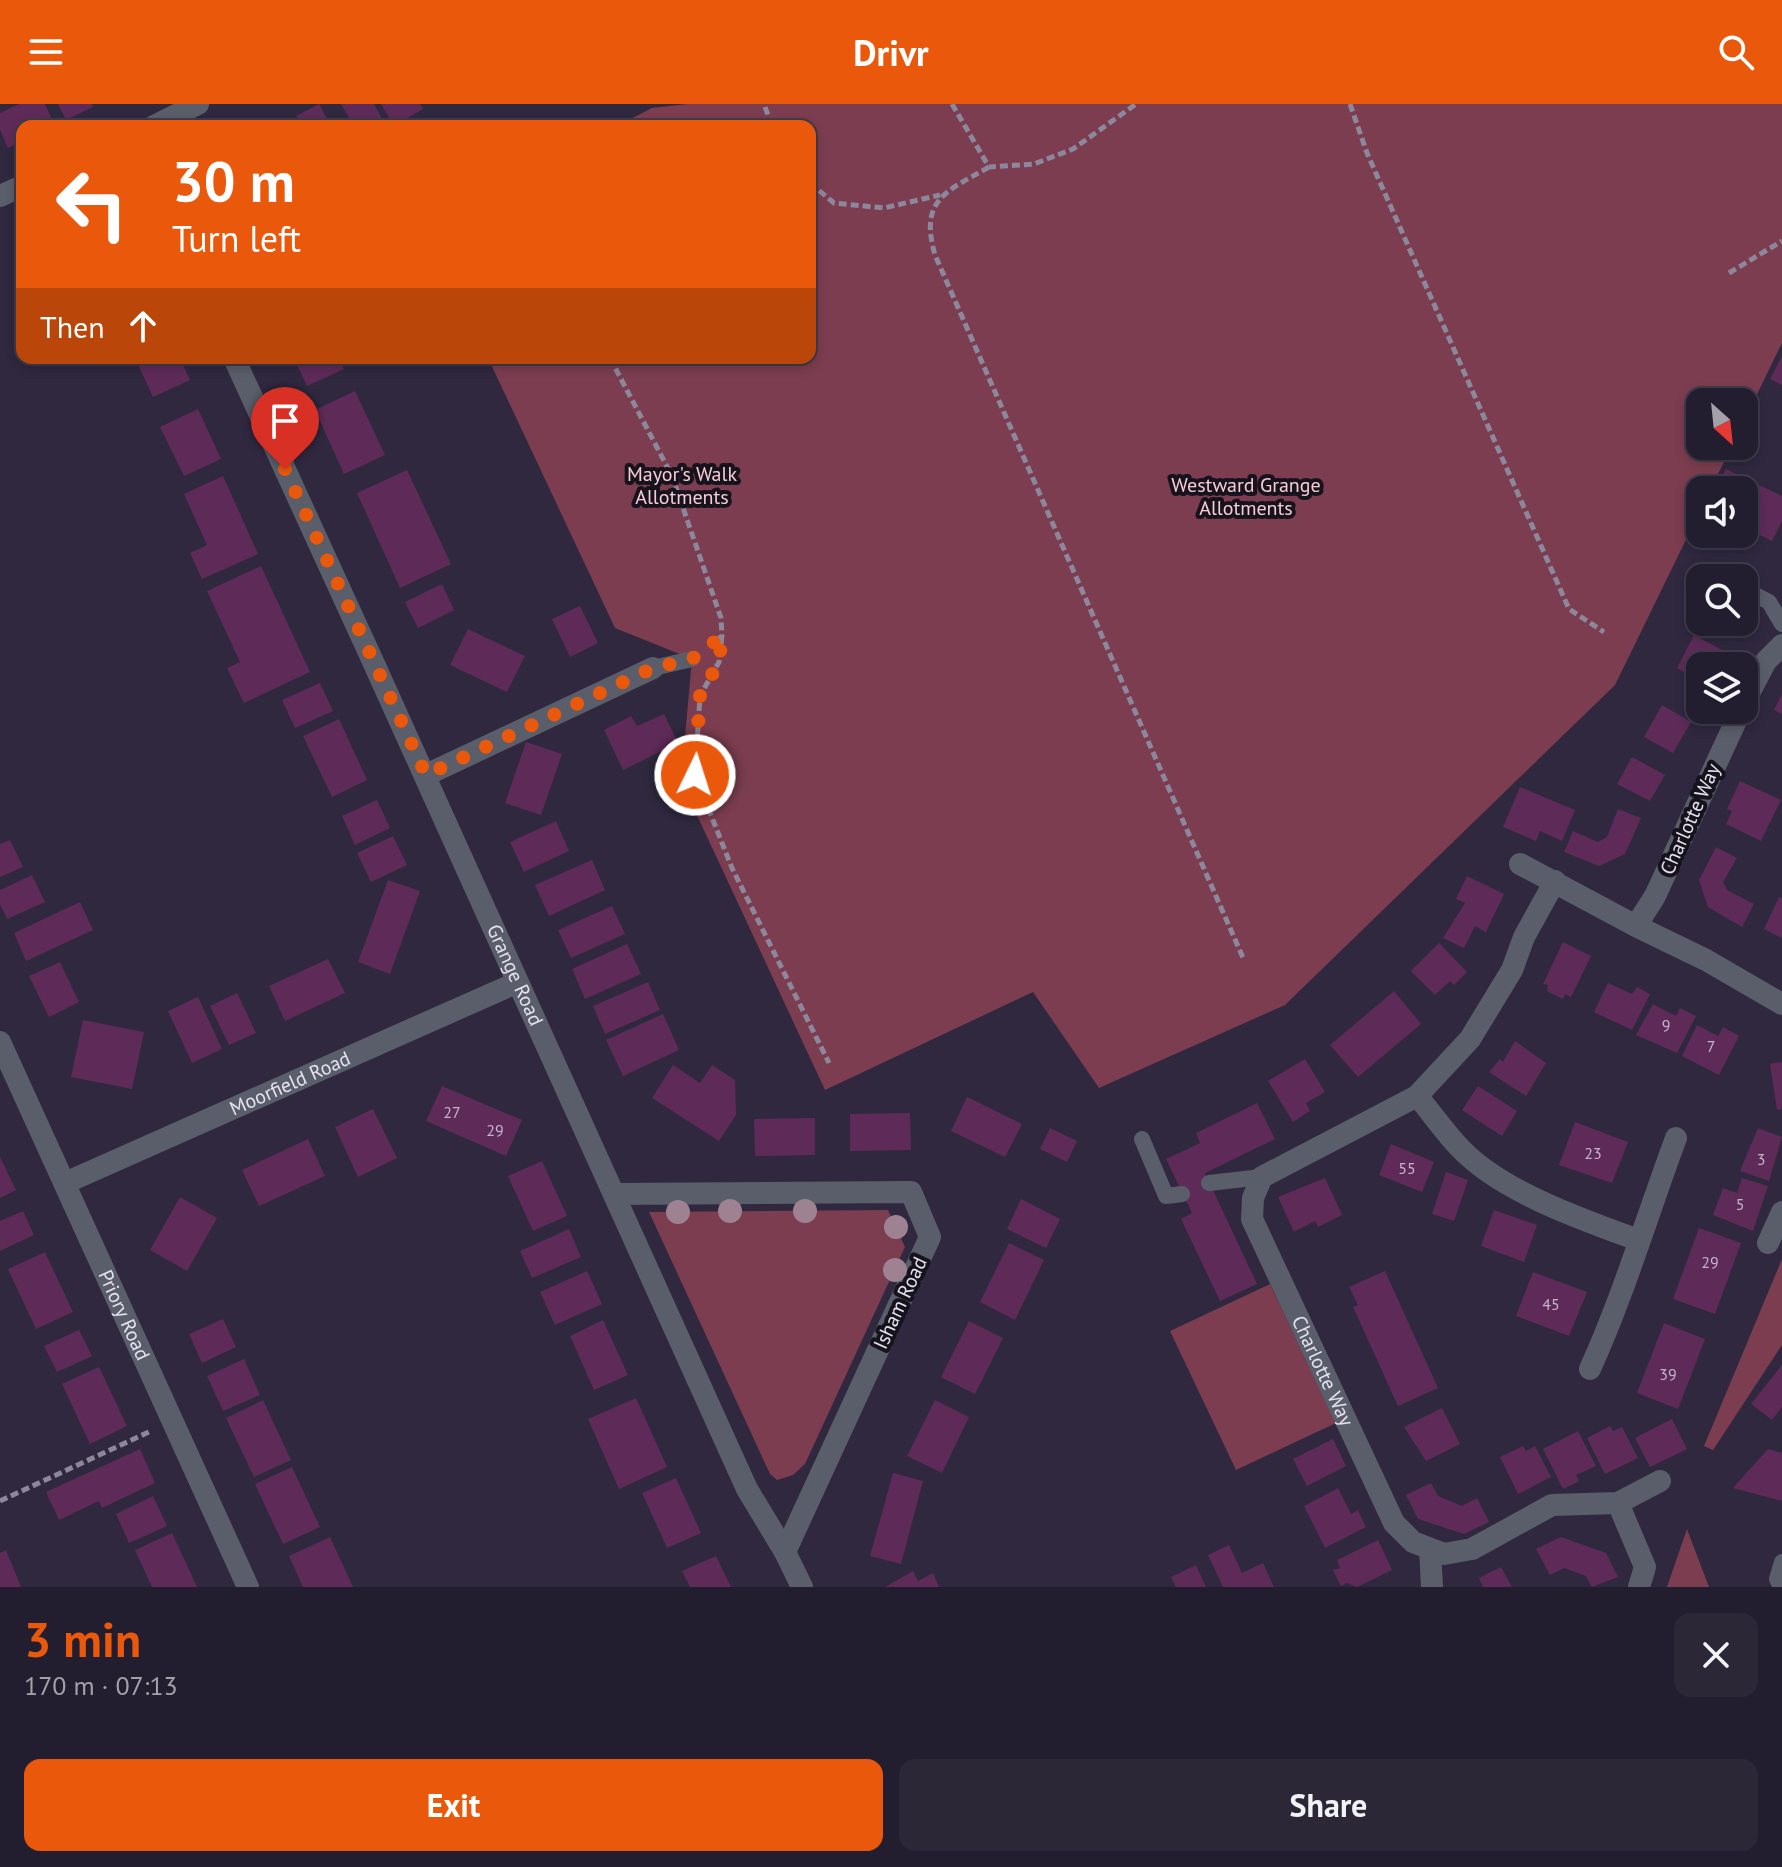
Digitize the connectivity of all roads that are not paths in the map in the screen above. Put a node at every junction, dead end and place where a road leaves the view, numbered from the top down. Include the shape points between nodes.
1 (198, 104) edge
2 (166, 120) edge
3 (237, 364) edge
4 (1758, 596) edge
5 (1782, 624) edge
6 (1782, 645) edge
7 (692, 659) road end
8 (653, 668) joint
9 (1758, 676) edge
10 (1735, 724) edge
11 (426, 775) junction
12 (1520, 864) dead end
13 (1555, 881) junction
14 (1636, 926) junction
15 (516, 983) junction
16 (1782, 1004) edge
17 (0, 1042) edge
18 (1417, 1096) junction
19 (1676, 1138) dead end
20 (1142, 1139) dead end
21 (1262, 1177) junction
22 (65, 1183) junction
23 (1209, 1183) dead end
24 (614, 1194) junction
25 (1182, 1194) dead end
26 (1782, 1212) edge
27 (1638, 1240) junction
28 (1768, 1243) dead end
29 (1590, 1369) dead end
30 (1660, 1481) dead end
31 (1618, 1503) junction
32 (1430, 1549) junction
33 (785, 1552) junction
34 (1782, 1562) edge
35 (248, 1587) edge
36 (802, 1587) edge
37 (1432, 1587) edge
38 (1639, 1587) edge
39 (1781, 1587) edge

1 - 2 street
3 - 11 street, Grange Road
4 - 5 lane via 1769,602
6 - 9 street
7 - 8 lane
8 - 11 street
10 - 14 street, Charlotte Way
11 - 15 street, Grange Road
12 - 13 street
13 - 14 street
13 - 18 street via 1512,970 1470,1039
14 - 16 street
15 - 22 street, Moorfield Road
15 - 24 street, Grange Road
17 - 22 street, Priory Road
18 - 21 street
18 - 27 street via 1488,1172
19 - 27 street
20 - 25 lane via 1166,1196
21 - 23 lane
21 - 32 street, Charlotte Way via 1252,1219 1394,1523 1413,1542
22 - 35 street, Priory Road
24 - 33 street, Grange Road via 747,1489
24 - 33 street, Isham Road via 911,1192 930,1237
26 - 28 street
27 - 29 street via 1619,1305
30 - 31 street
31 - 32 street via 1552,1505 1472,1549 1444,1554
31 - 38 street via 1645,1567
32 - 37 street
33 - 36 street, Grange Road
34 - 39 lane via 1777,1579

